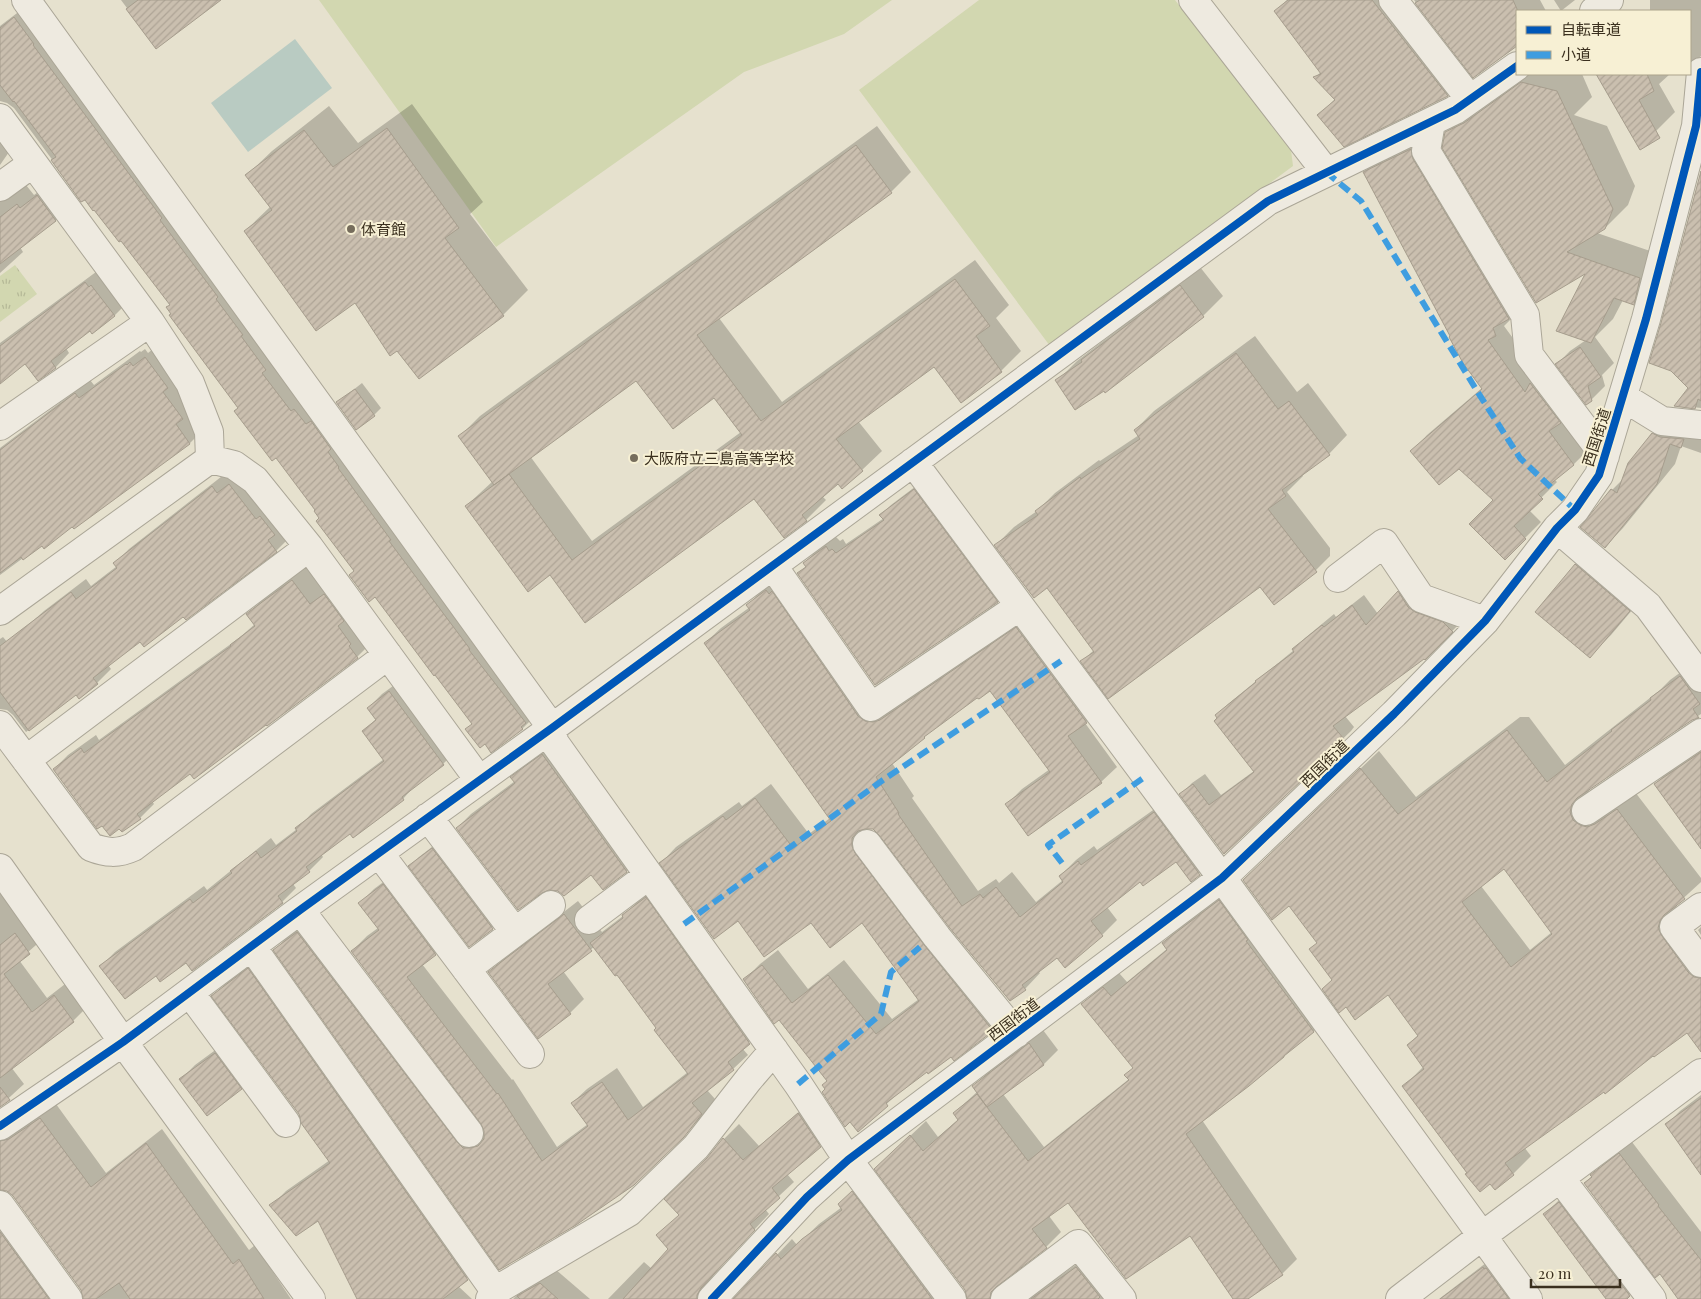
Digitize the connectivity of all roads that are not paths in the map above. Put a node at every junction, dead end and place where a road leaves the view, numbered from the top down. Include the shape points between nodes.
1 (26, 0) edge
2 (1194, 0) edge
3 (1393, 0) edge
4 (1609, 0) edge
5 (1595, 10) edge
6 (1516, 67) edge
7 (1701, 72) edge
8 (1470, 99) junction
9 (0, 118) edge
10 (1430, 122) junction
11 (33, 163) junction
12 (1326, 172) junction
13 (0, 187) edge
14 (150, 322) junction
15 (1623, 398) junction
16 (1701, 425) edge
17 (0, 426) edge
18 (1605, 456) junction
19 (210, 459) junction
20 (913, 462) junction
21 (1557, 528) junction
22 (309, 547) junction
23 (773, 566) junction
24 (1338, 578) dead end
25 (1020, 606) junction
26 (0, 611) edge
27 (1485, 621) junction
28 (388, 655) junction
29 (1701, 678) edge
30 (0, 725) edge
31 (552, 728) junction
32 (1701, 733) edge
33 (26, 760) junction
34 (479, 780) junction
35 (1586, 811) dead end
36 (428, 817) junction
37 (867, 844) dead end
38 (379, 853) junction
39 (0, 868) edge
40 (649, 875) junction
41 (1222, 878) junction
42 (551, 905) dead end
43 (1701, 907) edge
44 (300, 910) junction
45 (589, 920) dead end
46 (515, 932) junction
47 (252, 947) junction
48 (1701, 963) edge
49 (466, 969) junction
50 (190, 992) junction
51 (1016, 1034) junction
52 (123, 1042) junction
53 (774, 1050) junction
54 (530, 1054) dead end
55 (1701, 1073) edge
56 (286, 1123) dead end
57 (0, 1126) edge
58 (469, 1133) dead end
59 (848, 1160) junction
60 (1560, 1178) junction
61 (0, 1205) edge
62 (1482, 1236) junction
63 (492, 1295) edge
64 (68, 1299) edge
65 (311, 1299) edge
66 (712, 1299) edge
67 (952, 1299) edge
68 (1004, 1299) edge
69 (1122, 1299) edge
70 (1400, 1299) edge
71 (1528, 1299) edge
72 (1652, 1299) edge

1 - 31 street
2 - 12 street
3 - 8 street
4 - 5 street
6 - 8 street
7 - 15 street, 西国街道 via 1696,126
8 - 10 street
9 - 11 street
10 - 12 street
10 - 18 street via 1426,150 1525,315 1529,355
11 - 13 street
11 - 14 street
12 - 20 street via 1268,201
14 - 17 street
14 - 19 street via 190,383 209,432
15 - 16 street via 1662,421
15 - 18 street, 西国街道
18 - 21 street, 西国街道 via 1599,475 1575,510
19 - 22 street via 234,465 255,480
19 - 26 street
20 - 23 street
20 - 25 street
21 - 27 street, 西国街道
21 - 29 street via 1648,606
22 - 28 street
22 - 33 street
23 - 25 street via 871,707
23 - 31 street
24 - 27 street via 1384,543 1421,598
25 - 41 street
27 - 41 street, 西国街道 via 1394,714
28 - 33 street via 123,852 91,847
28 - 34 street
30 - 33 street
31 - 34 street
31 - 40 street via 554,742
32 - 35 street
34 - 36 street
36 - 38 street
36 - 46 street
37 - 51 street
38 - 44 street
38 - 49 street
39 - 52 street
40 - 45 street
40 - 53 street
41 - 51 street, 西国街道
41 - 62 street
42 - 46 street
43 - 48 street via 1674,927
44 - 47 street
44 - 58 street
46 - 49 street
47 - 50 street
47 - 63 street
49 - 54 street
50 - 52 street
50 - 56 street
51 - 59 street, 西国街道
52 - 57 street
52 - 65 street
53 - 59 street
53 - 63 street via 696,1147 629,1212
55 - 60 street
59 - 66 street, 西国街道 via 807,1197
59 - 67 street
60 - 62 street
60 - 72 street
61 - 64 street
62 - 70 street
62 - 71 street
68 - 69 street via 1078,1244

